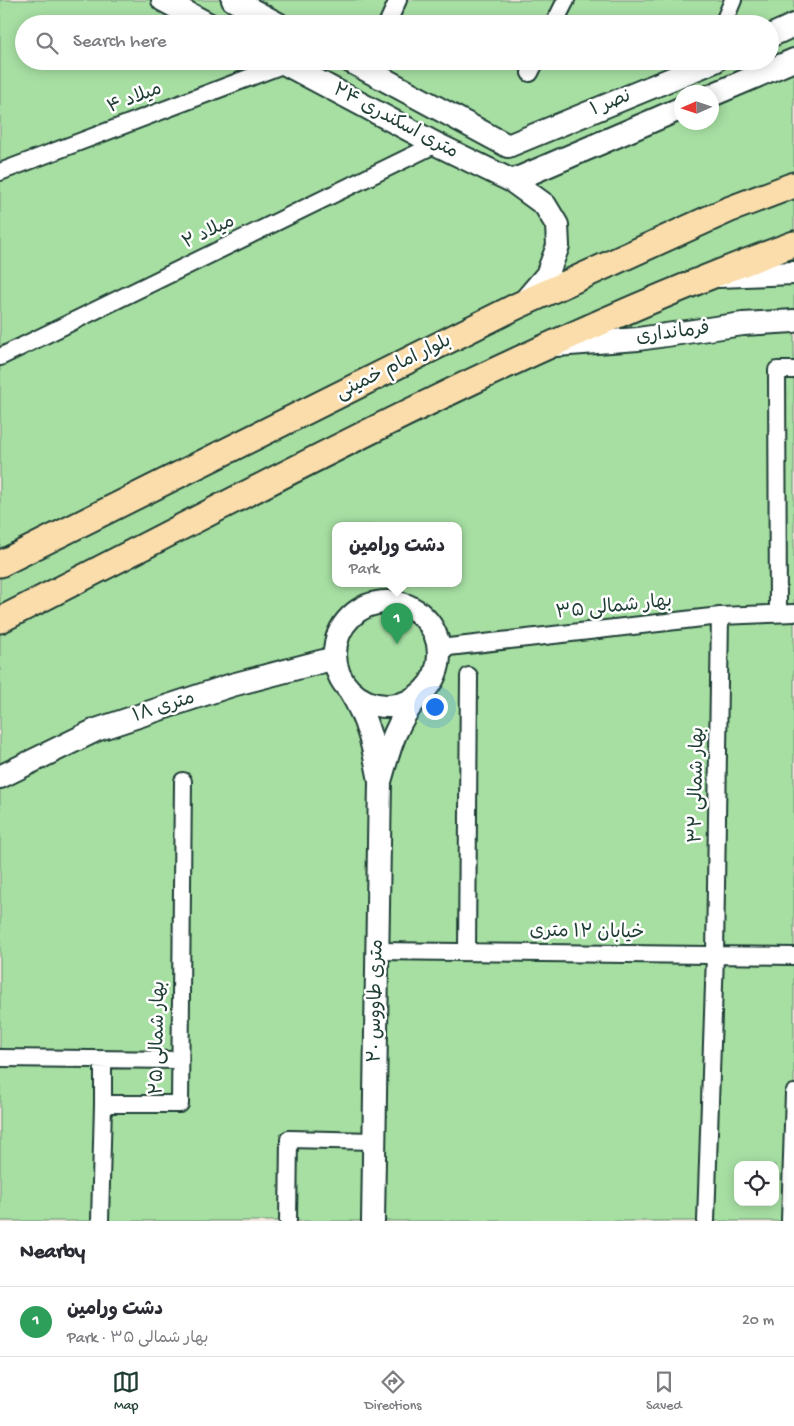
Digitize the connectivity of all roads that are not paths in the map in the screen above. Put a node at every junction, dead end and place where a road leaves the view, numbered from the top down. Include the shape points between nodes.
1 (163, 0) edge
2 (233, 0) edge
3 (398, 0) edge
4 (566, 0) edge
5 (733, 0) edge
6 (191, 15) edge
7 (261, 15) edge
8 (391, 15) edge
9 (558, 15) edge
10 (727, 15) edge
11 (794, 25) edge
12 (779, 32) edge
13 (794, 60) edge
14 (779, 66) edge
15 (265, 70) edge
16 (296, 70) edge
17 (372, 70) edge
18 (693, 70) edge
19 (771, 70) edge
20 (719, 92) edge
21 (674, 111) edge
22 (436, 144) junction
23 (508, 146) joint
24 (0, 172) edge
25 (512, 181) junction
26 (794, 185) edge
27 (794, 244) edge
28 (794, 273) edge
29 (705, 277) junction
30 (522, 304) junction
31 (794, 321) edge
32 (552, 345) junction
33 (0, 357) edge
34 (794, 370) edge
35 (0, 564) edge
36 (786, 613) edge
37 (720, 616) junction
38 (0, 620) edge
39 (440, 648) junction
40 (335, 658) junction
41 (469, 676) dead end
42 (350, 691) junction
43 (418, 697) junction
44 (0, 777) edge
45 (380, 781) junction
46 (183, 782) dead end
47 (379, 951) junction
48 (467, 952) junction
49 (715, 955) junction
50 (794, 956) edge
51 (0, 1058) edge
52 (103, 1059) junction
53 (180, 1060) junction
54 (794, 1092) edge
55 (103, 1104) junction
56 (374, 1140) junction
57 (100, 1221) edge
58 (288, 1221) edge
59 (373, 1221) edge
60 (706, 1221) edge
61 (790, 1221) edge

1 - 6 street
2 - 7 street
3 - 8 street
4 - 9 street
5 - 10 street
11 - 12 street
13 - 14 street
15 - 24 street, میلاد ۴
16 - 22 street, ۲۴ متری اسکندری
17 - 23 street, ۲۴ متری اسکندری
18 - 23 street, نصر ۱
19 - 20 street
21 - 25 street, نصر ۱
22 - 25 street, ۲۴ متری اسکندری
22 - 33 street, میلاد ۲
25 - 30 street, ۲۴ متری اسکندری via 546,206 557,225 558,246 547,275
26 - 30 main road, بلوار امام خمینی via 728,210
27 - 29 main road
28 - 29 street
29 - 32 main road
30 - 35 main road, بلوار امام خمینی
31 - 32 street, فرمانداری via 743,324 638,339
32 - 38 main road via 483,376
34 - 36 street via 777,370
36 - 37 street, بهار شمالی ۳۵
37 - 39 street, بهار شمالی ۳۵
37 - 49 street, بهار شمالی ۳۲
39 - 40 street via 436,632 427,618 399,602 382,601 366,605 342,626
39 - 43 street via 438,667 431,684
40 - 42 street via 339,676
40 - 44 street, ۱۸ متری via 232,685 96,730
41 - 48 street
42 - 43 street via 365,702 382,706 401,705
42 - 45 street, ۲۰ متری طاووس via 368,726
43 - 45 street, ۲۰ متری طاووس via 403,714 394,732
45 - 47 street, ۲۰ متری طاووس
46 - 53 street, بهار شمالی ۲۵
47 - 48 street, خیابان ۱۲ متری
47 - 56 street, ۲۰ متری طاووس
48 - 49 street, خیابان ۱۲ متری
49 - 50 street, خیابان ۱۲ متری
49 - 60 street, بهار شمالی ۳۲
51 - 52 street
52 - 53 street
52 - 55 street
53 - 55 street, بهار شمالی ۲۵ via 180,1104
54 - 61 street
55 - 57 street
56 - 58 street via 289,1139
56 - 59 street, ۲۰ متری طاووس

